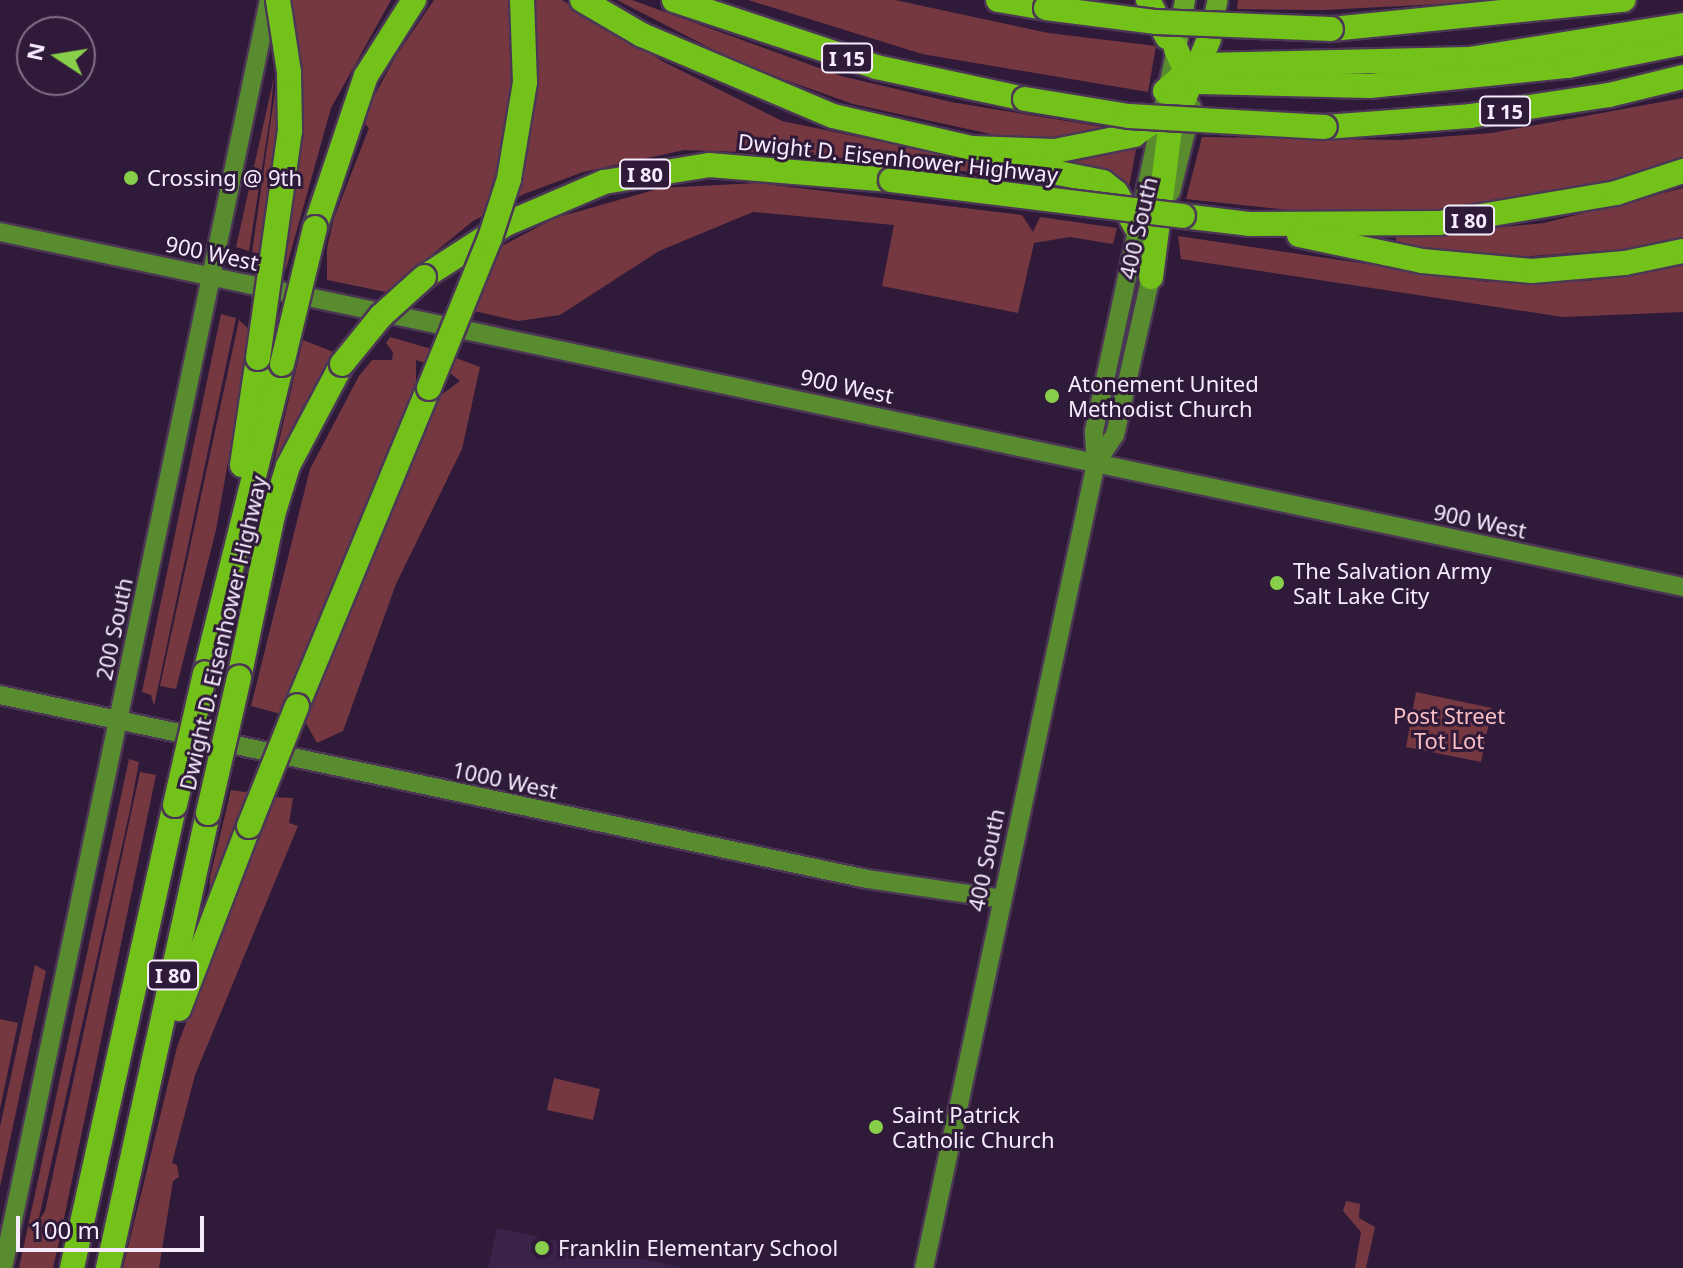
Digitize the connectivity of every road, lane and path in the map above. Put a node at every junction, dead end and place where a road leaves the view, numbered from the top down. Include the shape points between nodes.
1 (269, 0) edge
2 (278, 0) edge
3 (414, 0) edge
4 (522, 0) edge
5 (582, 0) edge
6 (674, 0) edge
7 (998, 0) edge
8 (1148, 0) edge
9 (1185, 0) edge
10 (1218, 0) edge
11 (1624, 0) edge
12 (1683, 25) edge
13 (1209, 39) joint
14 (1683, 43) edge
15 (1683, 77) edge
16 (1182, 80) junction
17 (972, 148) junction
18 (1683, 171) edge
19 (1249, 224) junction
20 (1136, 227) junction
21 (0, 232) edge
22 (1683, 251) edge
23 (211, 277) junction
24 (1151, 277) junction
25 (1096, 463) junction
26 (1683, 587) edge
27 (222, 602) junction
28 (0, 695) edge
29 (119, 720) junction
30 (1002, 899) junction
31 (137, 1137) junction
32 (3, 1268) edge
33 (72, 1268) edge
34 (108, 1268) edge
35 (924, 1268) edge

1 - 23 main road, 200 South
2 - 27 highway, bridge via 289,72 290,131
3 - 27 highway, Dwight D. Eisenhower Highway / I 80, bridge via 366,76 315,228
4 - 31 highway, bridge via 526,55 516,146 490,238 193,967
5 - 17 highway via 642,35 833,116
6 - 15 highway, I 15, bridge via 876,67 1129,116 1325,127 1470,116 1609,95
7 - 11 highway, bridge via 1156,22 1331,29
8 - 16 highway
9 - 16 main road, 400 South
10 - 13 main road
12 - 16 highway via 1469,59
13 - 16 highway
14 - 16 highway via 1568,66 1410,84
16 - 17 highway via 1134,135 1083,148
16 - 20 main road, 400 South
16 - 24 highway
16 - 24 main road, 400 South
17 - 20 highway via 1006,163 1103,182 1116,192
18 - 19 highway, I 80 via 1616,193 1469,220 1395,226
19 - 22 highway via 1422,261 1485,268 1579,269
19 - 31 highway, Dwight D. Eisenhower Highway / I 80, bridge via 891,180 709,165 604,182 506,224 424,277 381,316 342,364 315,407 284,478
20 - 25 main road, 400 South via 1094,431
21 - 23 main road, 900 West
23 - 25 main road, 900 West
23 - 29 main road, 200 South
24 - 25 main road, 400 South via 1115,435
25 - 26 main road, 900 West
25 - 30 main road, 400 South
27 - 33 highway, Dwight D. Eisenhower Highway / I 80, bridge
28 - 29 main road, 1000 West
29 - 30 main road, 1000 West via 851,876
29 - 32 main road, 200 South
30 - 35 main road, 400 South
31 - 34 highway, Dwight D. Eisenhower Highway / I 80

